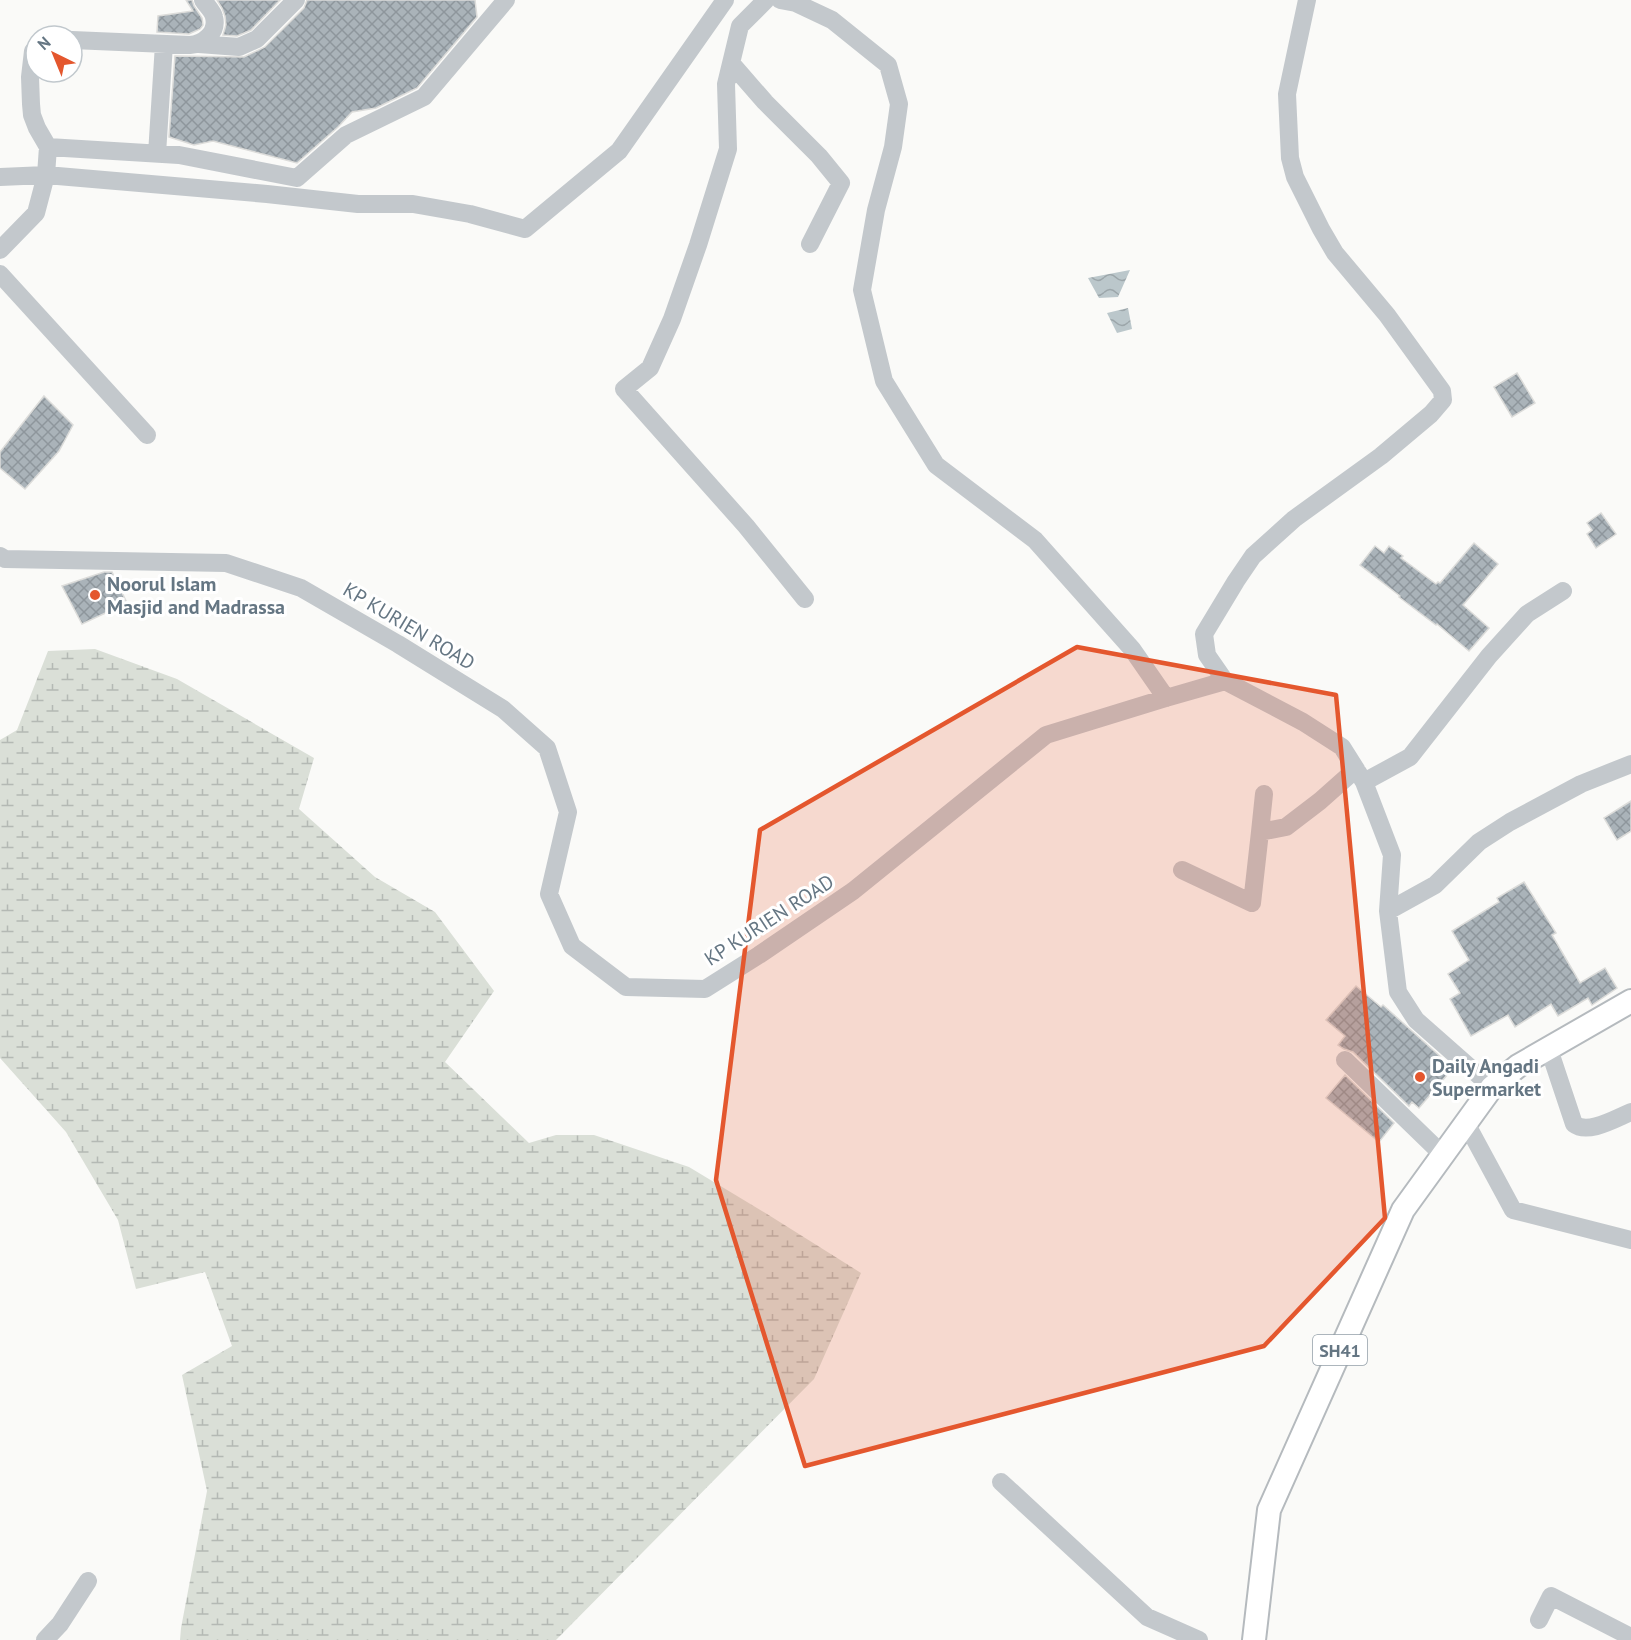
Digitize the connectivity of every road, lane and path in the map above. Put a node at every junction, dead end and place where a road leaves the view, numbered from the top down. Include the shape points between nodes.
1 (296, 0) edge
2 (506, 0) edge
3 (724, 0) edge
4 (766, 0) edge
5 (780, 0) edge
6 (1307, 0) edge
7 (209, 2) edge
8 (84, 41) edge
9 (164, 44) junction
10 (199, 44) junction
11 (731, 63) junction
12 (30, 84) edge
13 (48, 147) junction
14 (157, 154) junction
15 (46, 176) junction
16 (0, 177) edge
17 (810, 244) dead end
18 (0, 250) edge
19 (0, 274) edge
20 (147, 435) dead end
21 (0, 556) edge
22 (1563, 591) dead end
23 (805, 599) dead end
24 (1225, 681) junction
25 (1166, 698) junction
26 (1631, 764) edge
27 (1360, 776) junction
28 (1263, 794) dead end
29 (1260, 832) junction
30 (1182, 870) dead end
31 (1388, 911) junction
32 (1631, 1001) edge
33 (1549, 1049) junction
34 (1345, 1060) dead end
35 (1492, 1087) junction
36 (1631, 1112) edge
37 (1466, 1123) junction
38 (1443, 1155) junction
39 (1631, 1240) edge
40 (1001, 1482) dead end
41 (88, 1581) dead end
42 (1539, 1620) dead end
43 (1631, 1637) edge
44 (45, 1640) edge
45 (1199, 1640) edge
46 (1254, 1640) edge

1 - 10 street via 257,39 239,47
2 - 14 street via 424,97 346,135 297,178
3 - 15 street via 619,151 525,229 412,204 358,204
4 - 11 street via 740,26
5 - 25 street via 832,20 888,65 899,104 862,290 884,381 936,465 1035,540 1132,648
6 - 24 street via 1287,94 1290,158 1295,177 1335,253 1396,327 1442,391 1443,400 1390,449 1294,519 1253,556 1204,634 1207,655
7 - 10 street via 214,24
8 - 9 street
9 - 10 street
9 - 14 street
11 - 17 street via 842,183
11 - 23 street via 726,84 728,149 698,245 650,368 624,389
12 - 13 street via 32,115
13 - 14 street
13 - 15 street
15 - 16 street
15 - 18 street via 36,213
19 - 20 street
21 - 25 street, KP KURIEN ROAD via 226,563 301,588 504,709 547,748 568,812 549,894 572,946 626,987 705,989 853,891 1046,735
22 - 27 street via 1527,614 1410,757
24 - 25 street, KP KURIEN ROAD
24 - 27 street via 1342,747
26 - 31 street via 1581,784 1510,822 1479,842 1435,885
27 - 29 street via 1286,827
27 - 31 street via 1392,855
28 - 29 street
29 - 30 street via 1252,903
31 - 35 street via 1398,992 1416,1020
32 - 33 main road, SH41
33 - 35 main road, SH41 via 1518,1066
33 - 36 street via 1574,1124 1579,1128 1590,1128
34 - 38 street
35 - 37 main road, SH41
37 - 38 main road, SH41
37 - 39 street via 1513,1210
38 - 46 main road, SH41 via 1403,1210 1269,1510
40 - 45 street via 1147,1617
41 - 44 street
42 - 43 street via 1551,1596

